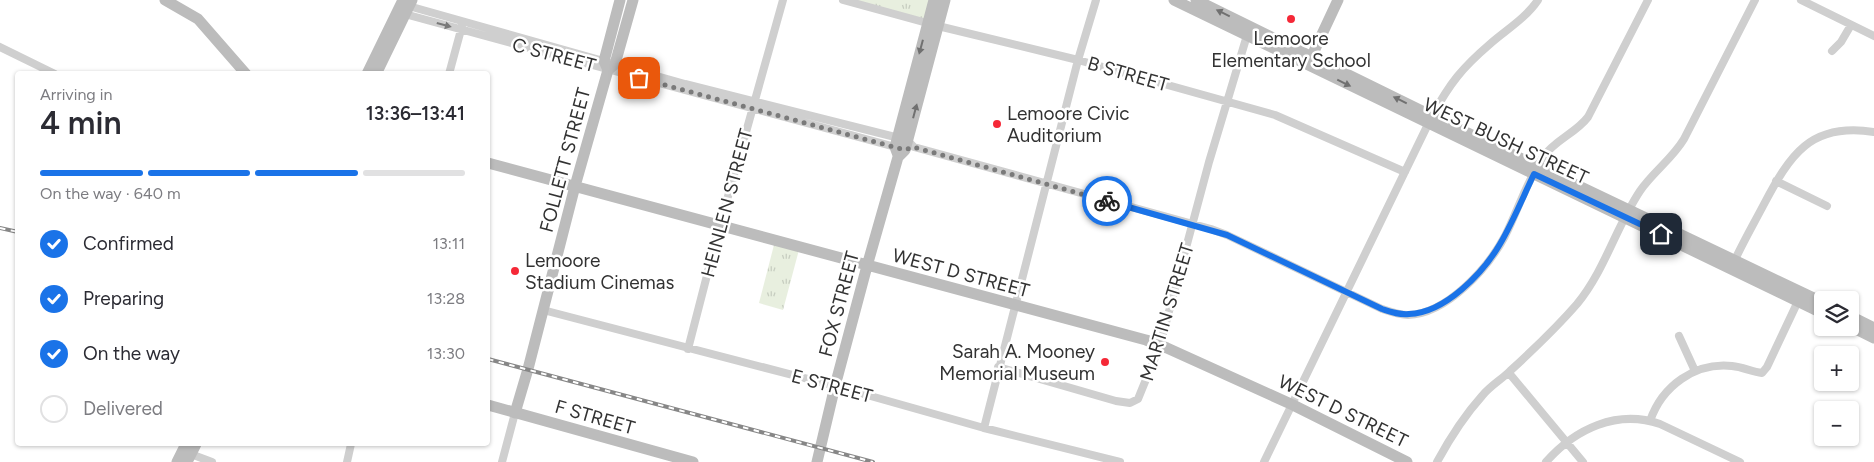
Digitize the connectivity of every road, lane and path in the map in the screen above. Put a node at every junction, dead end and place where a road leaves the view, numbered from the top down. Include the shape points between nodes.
1 (165, 0) edge
2 (620, 0) edge
3 (632, 0) edge
4 (783, 0) edge
5 (843, 0) edge
6 (934, 0) edge
7 (945, 0) edge
8 (1096, 0) edge
9 (1174, 0) edge
10 (1196, 0) edge
11 (1338, 0) edge
12 (1538, 0) edge
13 (1648, 0) edge
14 (1755, 0) edge
15 (1801, 0) edge
16 (405, 6) edge
17 (463, 21) junction
18 (1851, 24) junction
19 (933, 25) junction
20 (461, 30) junction
21 (1248, 30) junction
22 (1874, 36) edge
23 (0, 47) edge
24 (1832, 52) dead end
25 (1078, 60) junction
26 (1309, 60) junction
27 (609, 65) junction
28 (49, 71) edge
29 (243, 71) edge
30 (369, 71) edge
31 (377, 71) edge
32 (450, 71) edge
33 (1228, 102) junction
34 (753, 105) junction
35 (1431, 120) junction
36 (1874, 132) edge
37 (903, 146) junction
38 (490, 164) edge
39 (1536, 170) junction
40 (1405, 172) junction
41 (1776, 181) junction
42 (1047, 184) junction
43 (575, 186) junction
44 (1827, 206) dead end
45 (1627, 213) junction
46 (720, 225) junction
47 (1193, 225) junction
48 (1733, 264) junction
49 (867, 266) junction
50 (1348, 292) junction
51 (1800, 297) junction
52 (1814, 300) edge
53 (1015, 306) junction
54 (1814, 307) edge
55 (543, 310) junction
56 (1859, 320) edge
57 (1874, 328) edge
58 (1859, 330) edge
59 (1679, 336) dead end
60 (1874, 338) edge
61 (1160, 345) junction
62 (688, 349) junction
63 (998, 367) junction
64 (1695, 371) junction
65 (1509, 372) junction
66 (835, 386) junction
67 (1293, 404) junction
68 (490, 406) edge
69 (515, 413) junction
70 (1650, 420) junction
71 (984, 428) junction
72 (1567, 443) junction
73 (351, 446) edge
74 (188, 451) edge
75 (660, 458) edge
76 (177, 462) edge
77 (212, 462) edge
78 (347, 462) edge
79 (502, 462) edge
80 (694, 462) edge
81 (817, 462) edge
82 (1120, 462) edge
83 (1264, 462) edge
84 (1408, 462) edge
85 (1437, 462) edge
86 (1546, 462) edge
87 (1583, 462) edge
88 (1740, 462) edge

1 - 29 street via 198,19
2 - 27 street, FOLLETT STREET
3 - 27 street, FOLLETT STREET
4 - 34 street, HEINLEN STREET
5 - 19 street, B STREET
6 - 19 street, FOX STREET
7 - 19 street, FOX STREET
8 - 25 street
9 - 21 street, WEST BUSH STREET
21 -> 10 street, WEST BUSH STREET
11 - 26 street
12 - 35 street via 1463,68 1448,87
13 - 39 street, C STREET via 1588,117 1549,150
14 - 45 street via 1679,146 1646,183
15 - 18 street
16 - 17 street, C STREET
16 -> 20 street, C STREET
16 - 30 street
16 - 31 street
17 - 20 street
17 - 27 street, C STREET
18 - 22 street
18 - 24 street
19 - 25 street, B STREET
19 - 37 street, FOX STREET
20 - 27 street, C STREET
20 - 32 street
21 - 26 street, WEST BUSH STREET
21 - 33 street, MARTIN STREET
23 - 28 street
25 - 33 street, B STREET
25 - 42 street
26 - 35 street, WEST BUSH STREET
27 - 34 street, C STREET
27 - 43 street, FOLLETT STREET
33 - 40 street, B STREET via 1275,115
33 - 47 street, MARTIN STREET
34 - 37 street, C STREET
34 - 46 street, HEINLEN STREET
35 - 39 street, WEST BUSH STREET
35 - 40 street
36 - 41 street via 1843,129 1815,138 1791,159
37 - 42 street, C STREET
37 - 49 street, FOX STREET
38 - 43 street, WEST D STREET
39 - 45 street, WEST BUSH STREET
39 - 50 street, C STREET via 1493,254 1479,273 1443,303 1423,312 1400,314
40 - 50 street
41 - 44 street
41 - 48 street
42 - 47 street, C STREET
42 - 53 street
43 - 46 street, WEST D STREET
43 - 55 street, FOLLETT STREET
45 - 48 street, WEST BUSH STREET
45 - 65 street via 1608,256 1578,303
46 - 49 street, WEST D STREET
46 - 62 street, HEINLEN STREET
47 - 50 street, C STREET via 1227,235
47 - 61 street, MARTIN STREET
48 - 51 street, WEST BUSH STREET
49 - 53 street, WEST D STREET
49 - 66 street, FOX STREET
50 - 67 street
51 - 52 street, WEST BUSH STREET
51 - 54 street, WEST BUSH STREET
51 - 64 street via 1762,373 1725,365
53 - 61 street, WEST D STREET
53 - 63 street
55 - 62 street, E STREET
55 - 69 street, FOLLETT STREET
56 - 57 street
58 - 60 street
59 - 64 street
61 - 63 street, MARTIN STREET via 1138,399 1130,404
61 - 67 street, WEST D STREET
62 - 66 street, E STREET
63 - 71 street
64 - 70 street via 1668,390
65 - 72 street
65 - 85 street via 1492,385 1466,414
66 - 71 street, E STREET
66 - 81 street, FOX STREET
67 - 83 street
67 - 84 street, WEST D STREET
68 - 69 street, F STREET
69 - 75 street, F STREET
69 - 79 street, FOLLETT STREET
70 - 72 street via 1633,418 1604,422
70 - 88 street
71 - 82 street, E STREET
72 - 86 street
72 - 87 street
73 - 78 street
74 - 76 street
74 - 77 street
75 - 80 street, F STREET

